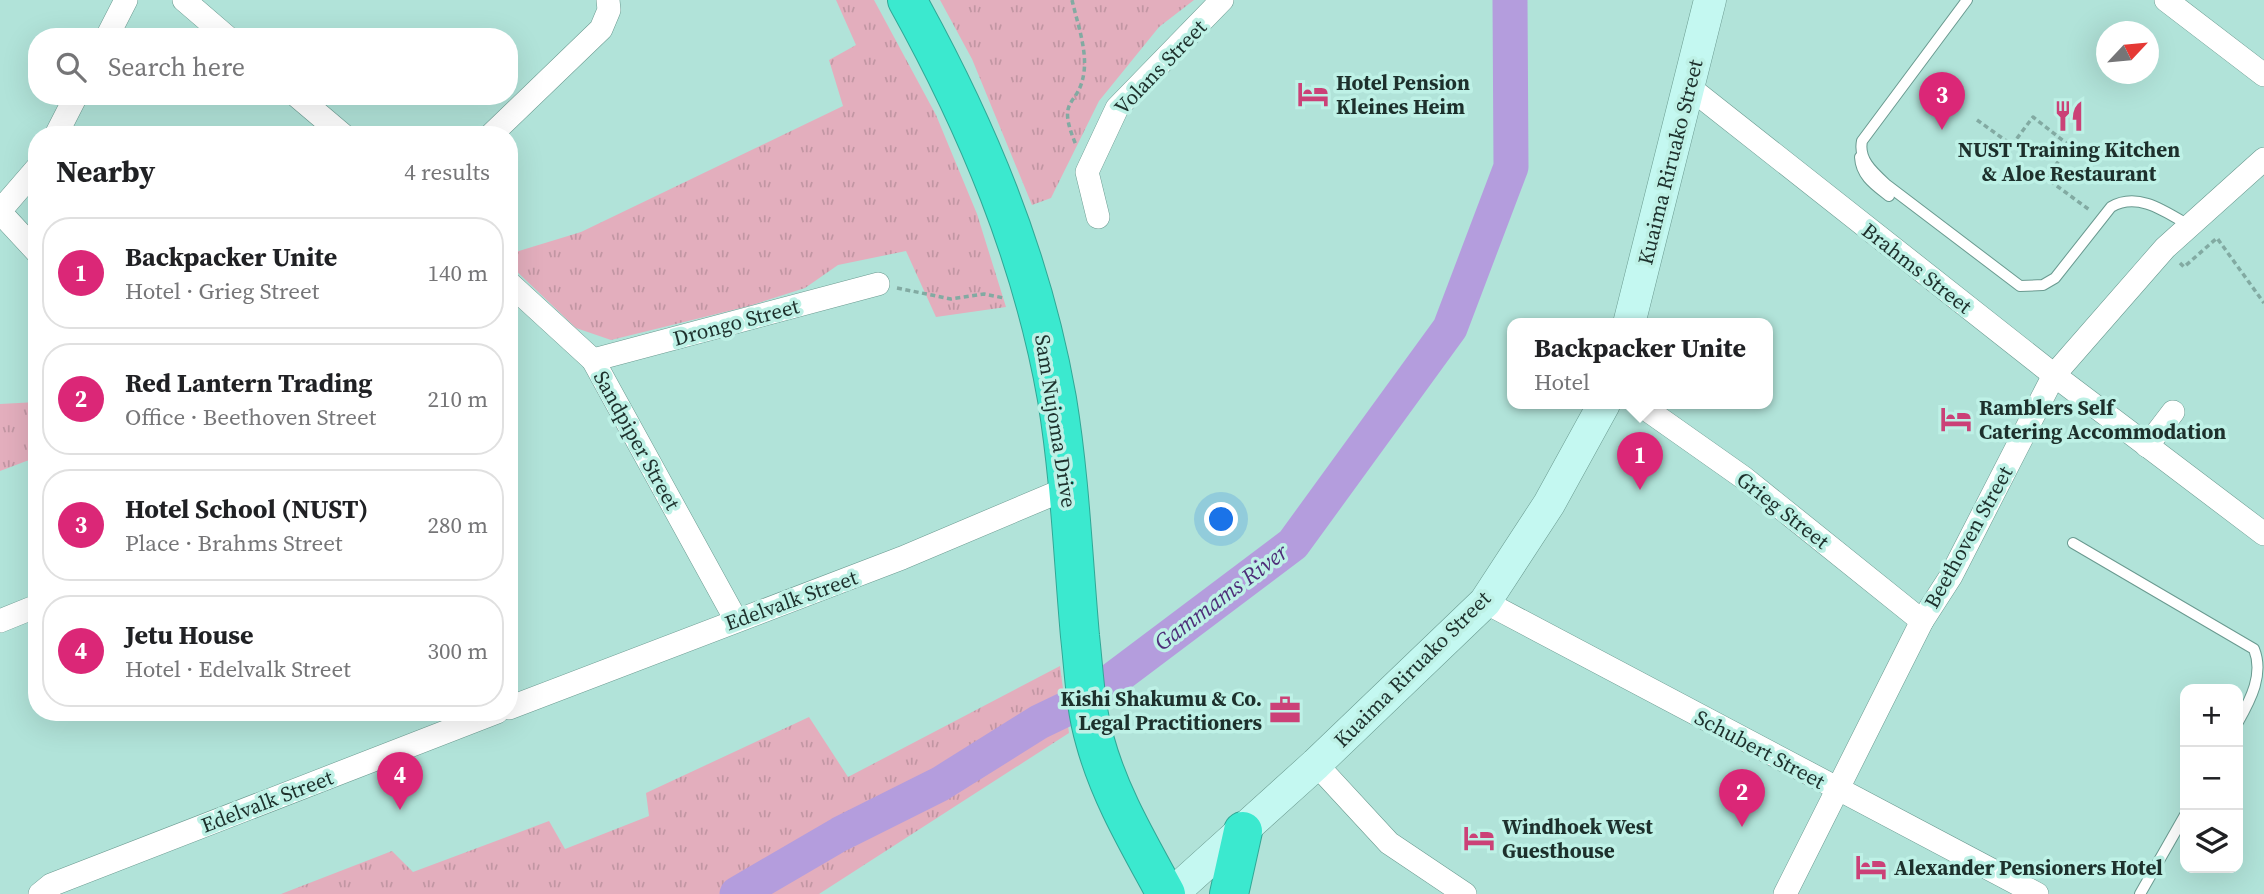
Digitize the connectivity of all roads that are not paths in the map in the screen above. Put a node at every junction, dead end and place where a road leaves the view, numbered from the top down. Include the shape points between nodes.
1 (126, 0) edge
2 (184, 0) edge
3 (608, 0) edge
4 (907, 0) edge
5 (1222, 0) edge
6 (1967, 0) edge
7 (2166, 0) edge
8 (1705, 1) edge
9 (112, 28) edge
10 (217, 28) edge
11 (2264, 75) edge
12 (1689, 87) junction
13 (71, 105) edge
14 (308, 105) edge
15 (60, 126) edge
16 (332, 126) edge
17 (500, 126) edge
18 (2264, 159) edge
19 (28, 179) edge
20 (0, 212) edge
21 (1098, 217) dead end
22 (2190, 226) junction
23 (28, 242) edge
24 (878, 284) road end
25 (518, 291) edge
26 (1631, 318) edge
27 (593, 360) junction
28 (2054, 375) junction
29 (1601, 409) edge
30 (1646, 409) edge
31 (2179, 415) dead end
32 (2152, 450) junction
33 (1070, 487) junction
34 (2264, 534) edge
35 (2073, 543) dead end
36 (1485, 602) junction
37 (28, 610) edge
38 (736, 620) junction
39 (0, 621) edge
40 (1922, 621) junction
41 (518, 705) edge
42 (2243, 712) edge
43 (474, 721) edge
44 (1316, 764) junction
45 (1837, 790) junction
46 (2180, 824) edge
47 (1244, 831) junction
48 (40, 894) edge
49 (1166, 894) edge
50 (1172, 894) edge
51 (1229, 894) edge
52 (1465, 894) edge
53 (1785, 894) edge
54 (2037, 894) edge
55 (2140, 894) edge

1 - 9 street
2 - 10 street
3 - 17 street via 601,29
4 - 33 highway, Sam Nujoma Drive via 962,105 1029,274
5 - 21 street, Volans Street via 1116,108 1087,172
6 - 22 lane via 1862,141 1860,151 1870,169 2020,286 2043,285 2055,278 2111,206 2122,200 2159,208
7 - 11 street
8 - 12 street, Kuaima Riruako Street
12 - 26 street, Kuaima Riruako Street
12 - 28 street, Brahms Street
13 - 15 street
14 - 16 street
18 - 22 street, Beethoven Street
19 - 20 street
20 - 23 street
22 - 28 street, Beethoven Street via 2165,248
24 - 27 street, Drongo Street
25 - 27 street, Sandpiper Street
27 - 38 street, Sandpiper Street
28 - 32 street, Brahms Street
28 - 40 street, Beethoven Street via 1951,576
29 - 36 street, Kuaima Riruako Street via 1549,504
30 - 40 street, Grieg Street via 1744,478
31 - 32 street
32 - 34 street, Brahms Street
33 - 38 street, Edelvalk Street via 902,558
33 - 49 highway, Sam Nujoma Drive via 1085,685 1094,738 1124,818
35 - 42 lane via 2254,649 2261,661 2260,676
36 - 44 street, Kuaima Riruako Street
36 - 45 street, Schubert Street
37 - 39 street
38 - 41 street, Edelvalk Street
40 - 45 street, Beethoven Street
43 - 48 street, Edelvalk Street via 70,877
44 - 47 street, Kuaima Riruako Street
44 - 52 street via 1389,843
45 - 53 street, Beethoven Street
45 - 54 street, Schubert Street
46 - 55 lane
47 - 50 street, Kuaima Riruako Street
47 - 51 highway

